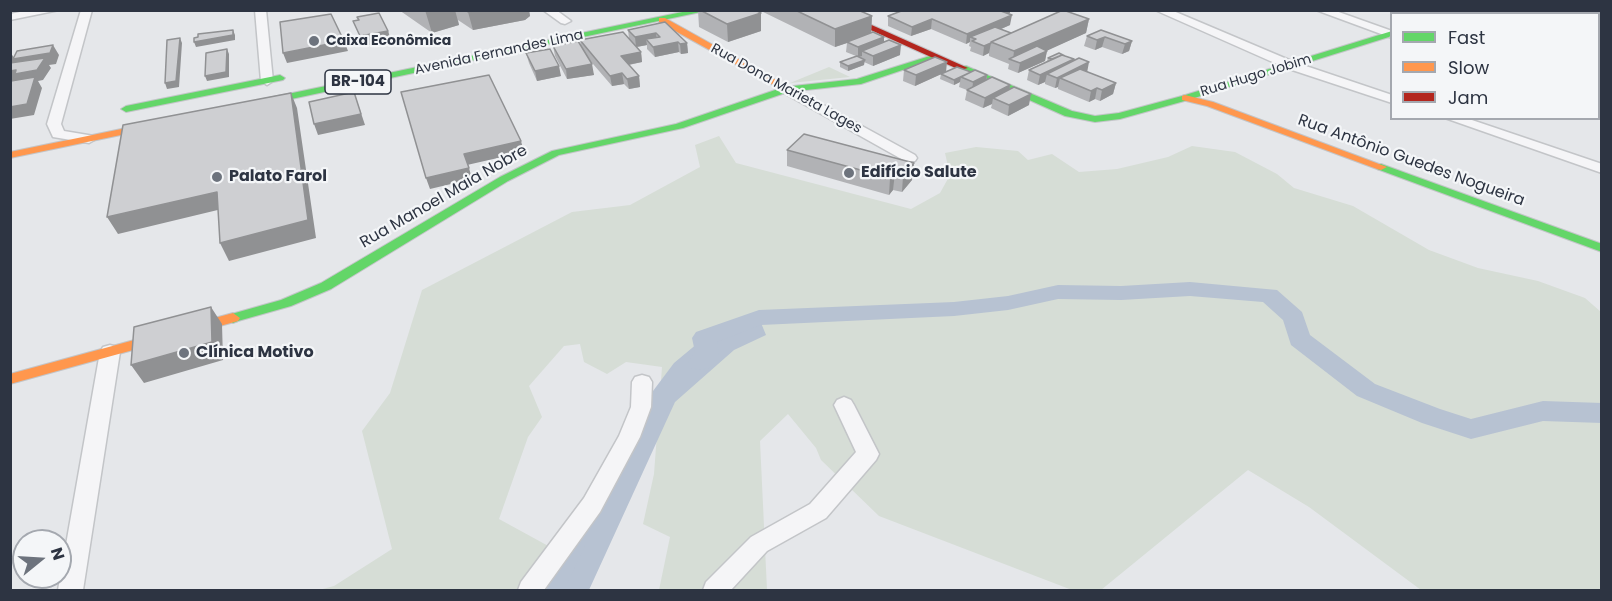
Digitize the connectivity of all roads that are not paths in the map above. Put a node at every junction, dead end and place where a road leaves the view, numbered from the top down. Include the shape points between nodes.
1 (54, 10) edge
2 (87, 10) edge
3 (260, 10) edge
4 (548, 10) edge
5 (706, 10) edge
6 (830, 10) edge
7 (1160, 10) edge
8 (1321, 10) edge
9 (10, 17) edge
10 (570, 20) joint
11 (662, 20) junction
12 (545, 25) dead end
13 (1390, 34) edge
14 (1390, 34) edge
15 (936, 57) junction
16 (1290, 65) junction
17 (290, 76) dead end
18 (267, 81) junction
19 (826, 87) junction
20 (787, 89) junction
21 (1200, 93) junction
22 (1185, 98) junction
23 (1390, 98) edge
24 (811, 104) junction
25 (1210, 104) junction
26 (239, 107) edge
27 (113, 112) dead end
28 (182, 119) edge
29 (1457, 120) edge
30 (89, 139) junction
31 (10, 155) edge
32 (910, 158) dead end
33 (1602, 169) edge
34 (1602, 248) edge
35 (110, 352) junction
36 (10, 379) edge
37 (642, 382) dead end
38 (844, 405) dead end
39 (70, 591) edge
40 (530, 591) edge
41 (714, 591) edge

1 - 9 street
2 - 30 street via 55,124 58,134
3 - 18 street
4 - 10 street
5 - 11 main road, Avenida Fernandes Lima / BR-104
6 - 15 main road, Rua Hugo Jobim
7 - 16 street
8 - 14 street
10 - 12 main road, Avenida Fernandes Lima
11 - 20 main road, Rua Dona Marieta Lages
11 - 26 main road, Avenida Fernandes Lima / BR-104
13 - 16 main road, Rua Hugo Jobim
15 - 19 main road, Rua Manoel Maia Nobre via 871,78
15 - 22 main road, Rua Hugo Jobim via 1069,114 1095,119
16 - 21 main road, Rua Hugo Jobim
16 - 23 street
17 - 18 main road
18 - 27 main road
19 - 20 main road, Rua Manoel Maia Nobre
19 - 24 main road
20 - 24 street, Rua Dona Marieta Lages
20 - 35 main road, Rua Manoel Maia Nobre via 679,126 556,153 306,294 238,318
21 - 22 main road, Rua Hugo Jobim
21 - 25 main road, Rua Antônio Guedes Nogueira
22 - 25 main road, Rua Antônio Guedes Nogueira
24 - 32 street, Rua Dona Marieta Lages
25 - 34 main road, Rua Antônio Guedes Nogueira
28 - 30 main road
29 - 33 street
30 - 31 main road
35 - 36 main road, Rua Manoel Maia Nobre
35 - 39 street
37 - 40 street via 641,407 629,437 592,506
38 - 41 street via 868,454 818,511 759,544

